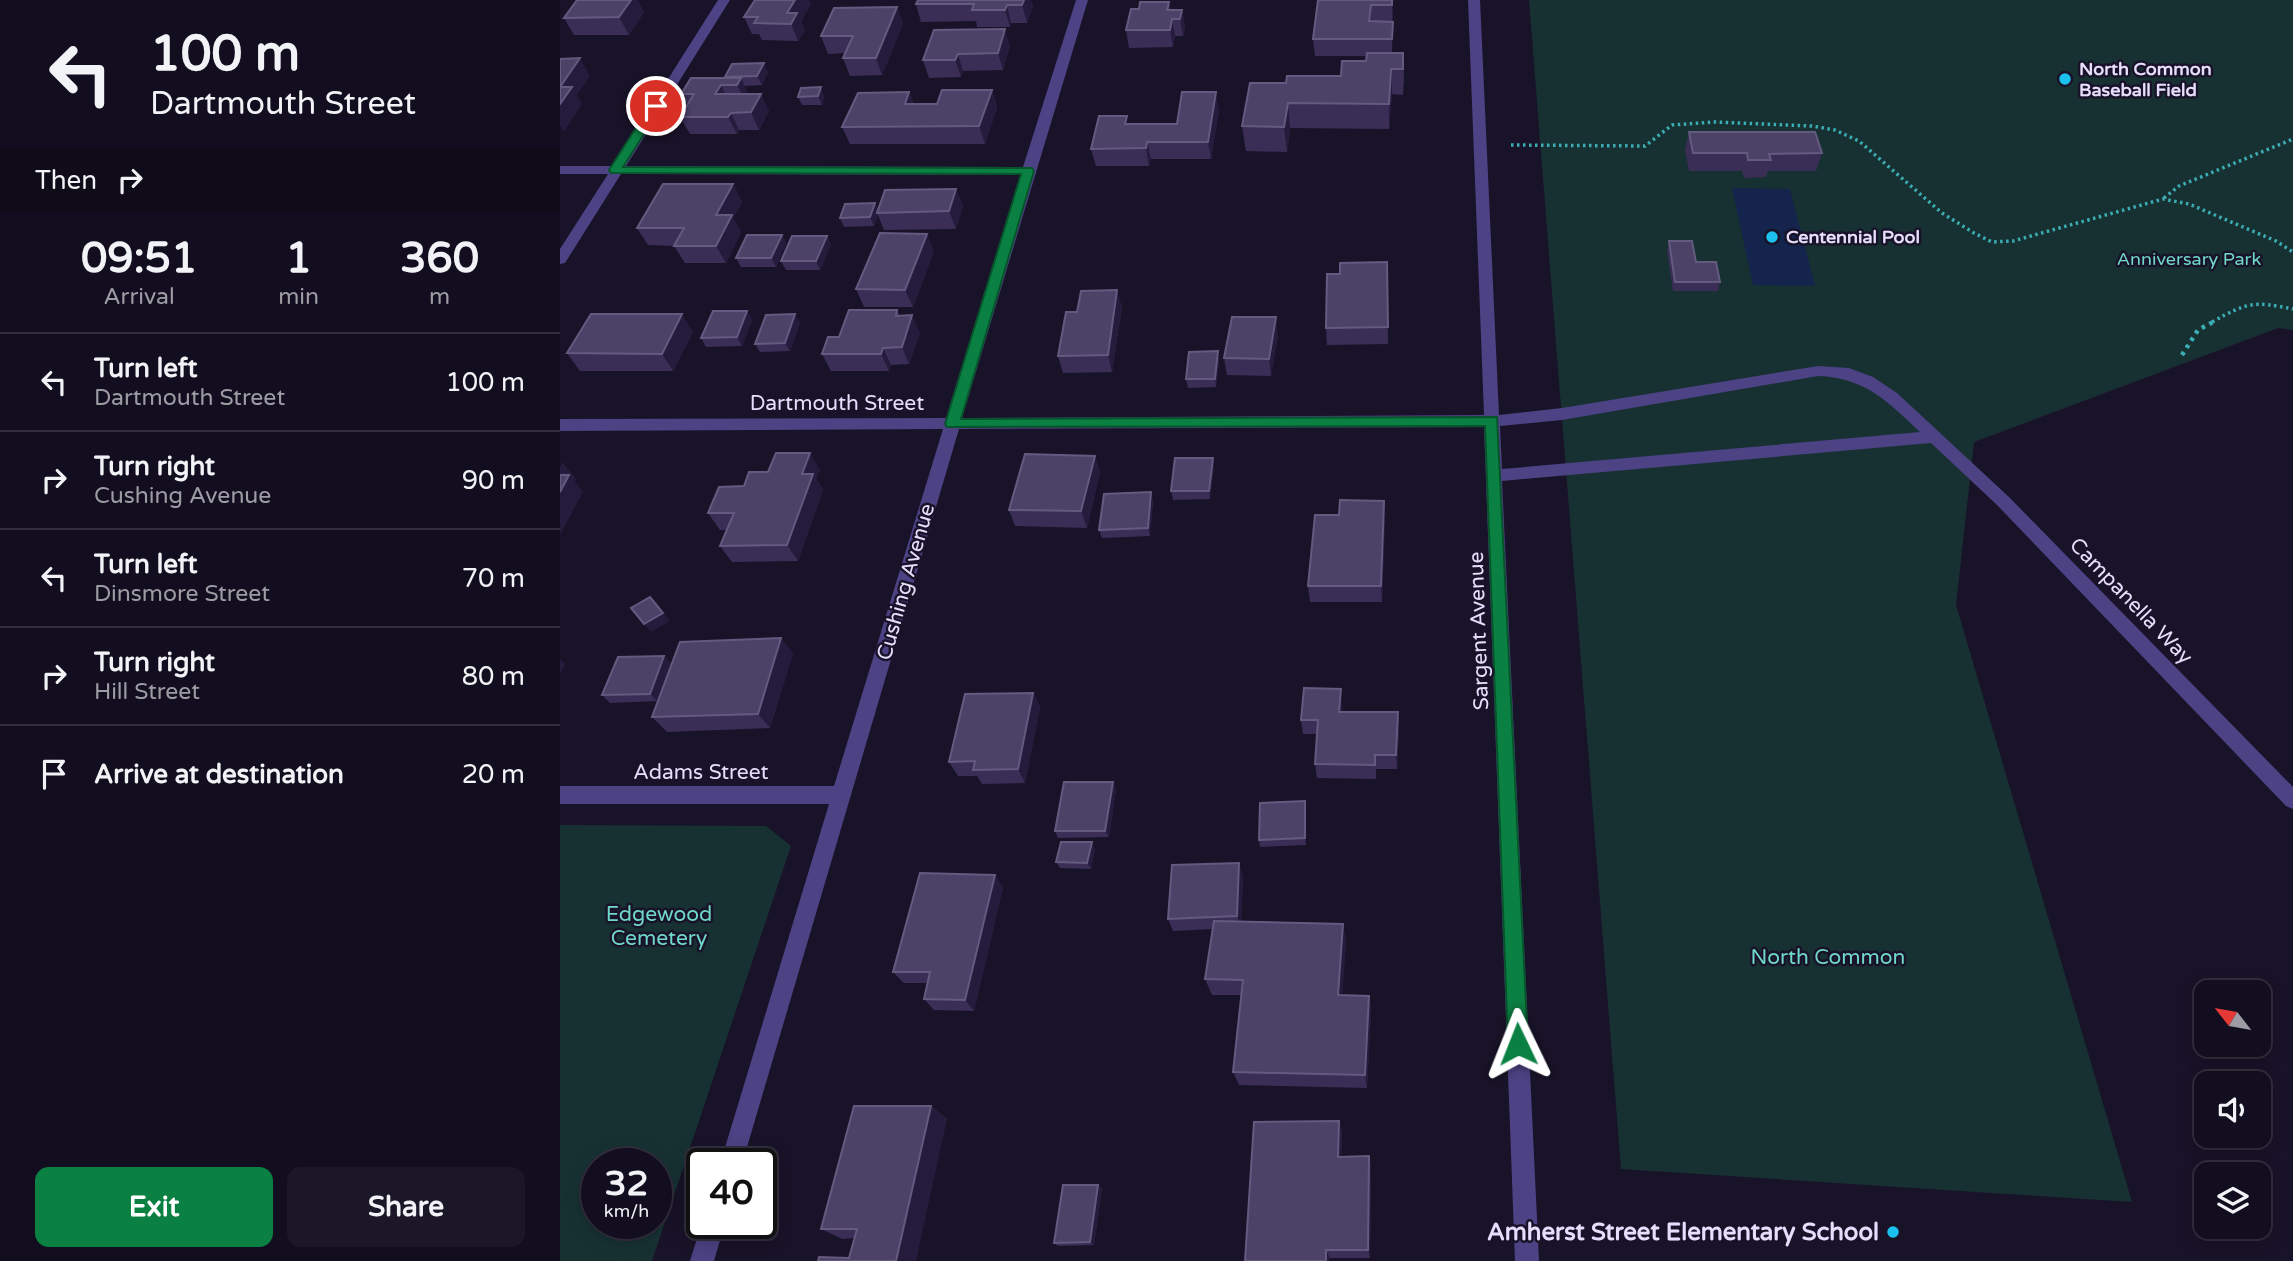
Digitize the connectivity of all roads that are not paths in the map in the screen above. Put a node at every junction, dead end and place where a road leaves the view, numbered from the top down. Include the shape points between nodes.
1 (724, 0) edge
2 (1082, 0) edge
3 (1474, 0) edge
4 (560, 170) edge
5 (615, 170) junction
6 (1028, 171) junction
7 (560, 260) edge
8 (1492, 421) junction
9 (952, 424) junction
10 (560, 425) edge
11 (1932, 437) junction
12 (1496, 476) junction
13 (560, 795) edge
14 (843, 795) junction
15 (2293, 800) edge
16 (736, 1148) edge
17 (708, 1239) edge
18 (702, 1261) edge
19 (1527, 1261) edge

1 - 5 street
2 - 6 street, Cushing Avenue
3 - 8 street, Sargent Avenue
4 - 5 street
5 - 6 street
5 - 7 street
6 - 9 street, Cushing Avenue
8 - 9 street, Dartmouth Street
8 - 11 street, Campanella Way via 1562,414 1818,371 1844,372 1868,381 1892,397
8 - 12 street, Sargent Avenue
9 - 10 street, Dartmouth Street
9 - 14 street, Cushing Avenue
11 - 12 street
11 - 15 street, Campanella Way via 2003,501
12 - 19 street, Sargent Avenue
13 - 14 street, Adams Street
14 - 16 street, Cushing Avenue
17 - 18 street

